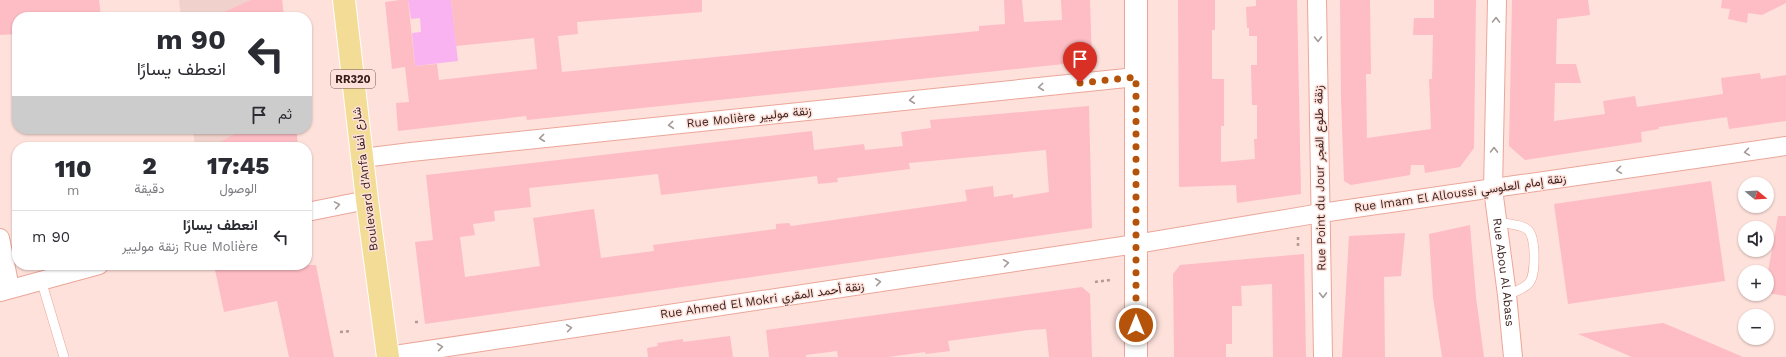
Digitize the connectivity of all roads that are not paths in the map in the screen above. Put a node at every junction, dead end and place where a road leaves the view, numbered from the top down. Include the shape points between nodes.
1 (344, 0) edge
2 (1136, 0) edge
3 (1317, 0) edge
4 (1497, 0) edge
5 (1136, 77) junction
6 (1786, 146) edge
7 (363, 158) junction
8 (1493, 188) junction
9 (367, 200) junction
10 (312, 211) edge
11 (1321, 213) junction
12 (1498, 222) junction
13 (0, 238) edge
14 (1136, 244) junction
15 (80, 270) edge
16 (41, 280) junction
17 (5, 290) edge
18 (1507, 295) junction
19 (388, 356) edge
20 (64, 357) edge
21 (1136, 357) edge
22 (1324, 357) edge
23 (1513, 357) edge

1 - 7 main road, Boulevard d'Anfa شارع أنفا / RR320
2 - 5 main road
3 -> 11 street, Rue Point du Jour زنقة طلوع الفجر
8 -> 4 street, Rue Abou Al Abass
5 -> 7 street, Rue Molière زنقة موليير
5 - 14 main road
6 -> 8 street, Rue Imam El Alloussi زنقة إمام العلوسي
7 - 9 main road, Boulevard d'Anfa شارع أنفا / RR320
8 - 11 street, Rue Imam El Alloussi زنقة إمام العلوسي
8 - 12 street, Rue Abou Al Abass
10 -> 9 street
9 - 19 main road, Boulevard d'Anfa شارع أنفا / RR320
11 - 14 street, Rue Imam El Alloussi زنقة إمام العلوسي
11 -> 22 street, Rue Point du Jour زنقة طلوع الفجر
12 - 18 street, Rue Abou Al Abass
12 - 18 lane via 1518,225 1528,230 1532,237 1534,276 1529,284
13 - 17 street
19 -> 14 street, Rue Ahmed El Mokri زنقة أحمد المقري
14 - 21 main road
15 - 16 street
16 - 17 street
16 - 20 lane
18 - 23 street, Rue Abou Al Abass

